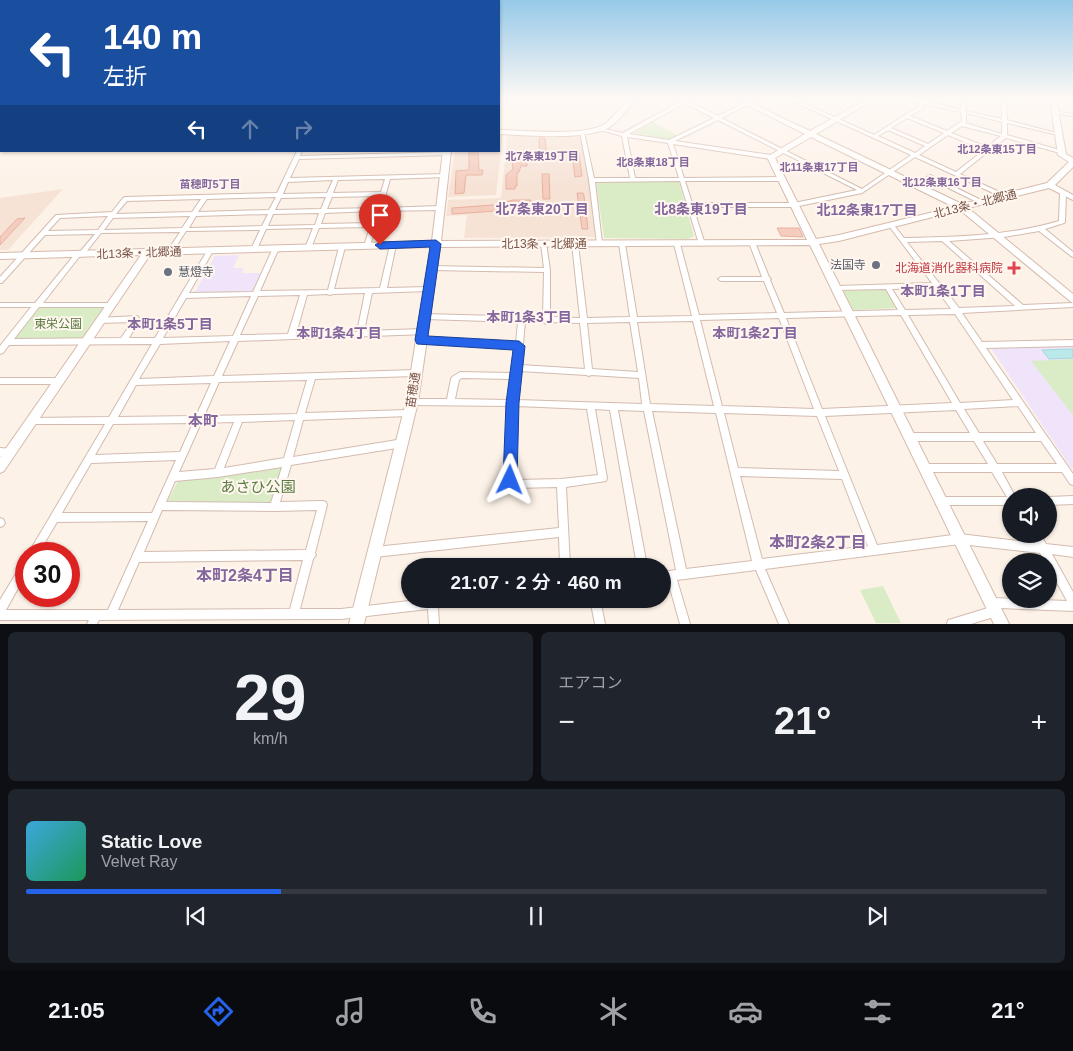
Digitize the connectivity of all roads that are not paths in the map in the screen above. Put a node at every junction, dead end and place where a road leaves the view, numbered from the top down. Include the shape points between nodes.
1 (636, 128) edge
2 (698, 128) edge
3 (741, 128) edge
4 (799, 128) edge
5 (821, 128) edge
6 (857, 128) edge
7 (888, 128) joint
8 (936, 128) edge
9 (956, 128) edge
10 (977, 128) edge
11 (1005, 128) edge
12 (1034, 128) edge
13 (1057, 128) edge
14 (598, 129) joint
15 (500, 132) edge
16 (582, 132) junction
17 (948, 133) junction
18 (811, 134) junction
19 (1058, 134) junction
20 (624, 135) junction
21 (875, 136) junction
22 (1005, 136) junction
23 (670, 142) junction
24 (928, 146) junction
25 (783, 150) junction
26 (989, 150) junction
27 (1060, 151) junction
28 (299, 152) edge
29 (447, 152) edge
30 (916, 155) junction
31 (771, 157) junction
32 (296, 158) junction
33 (1073, 162) edge
34 (891, 172) junction
35 (957, 174) junction
36 (444, 176) junction
37 (388, 177) junction
38 (336, 179) junction
39 (681, 179) junction
40 (782, 179) junction
41 (287, 180) junction
42 (592, 180) junction
43 (633, 180) junction
44 (1050, 185) junction
45 (917, 186) junction
46 (862, 191) junction
47 (1063, 192) junction
48 (383, 194) junction
49 (279, 195) junction
50 (329, 195) junction
51 (1004, 196) junction
52 (205, 197) junction
53 (1073, 198) edge
54 (981, 202) junction
55 (688, 205) junction
56 (794, 205) junction
57 (961, 207) junction
58 (440, 208) junction
59 (379, 209) junction
60 (323, 210) junction
61 (272, 212) junction
62 (193, 214) junction
63 (112, 215) junction
64 (373, 224) junction
65 (891, 225) junction
66 (316, 226) junction
67 (264, 228) junction
68 (1041, 229) junction
69 (182, 230) junction
70 (99, 232) junction
71 (42, 233) junction
72 (998, 237) junction
73 (943, 239) junction
74 (904, 240) junction
75 (814, 242) junction
76 (599, 243) junction
77 (436, 244) junction
78 (544, 244) junction
79 (575, 244) junction
80 (622, 244) junction
81 (677, 244) junction
82 (702, 244) junction
83 (393, 245) junction
84 (753, 245) junction
85 (367, 246) junction
86 (342, 247) junction
87 (276, 248) junction
88 (308, 248) junction
89 (254, 250) junction
90 (210, 251) junction
91 (170, 252) junction
92 (146, 253) junction
93 (79, 255) junction
94 (1073, 255) edge
95 (0, 256) edge
96 (23, 256) junction
97 (432, 268) junction
98 (547, 270) junction
99 (721, 279) dead end
100 (768, 279) junction
101 (0, 281) edge
102 (938, 285) junction
103 (888, 286) junction
104 (837, 288) junction
105 (429, 289) junction
106 (383, 291) junction
107 (369, 292) junction
108 (330, 293) junction
109 (304, 294) junction
110 (254, 295) junction
111 (183, 296) junction
112 (1073, 299) edge
113 (0, 305) edge
114 (38, 305) junction
115 (112, 305) junction
116 (1073, 305) edge
117 (1020, 307) junction
118 (957, 311) junction
119 (903, 312) junction
120 (849, 314) junction
121 (425, 316) junction
122 (783, 316) junction
123 (522, 318) junction
124 (697, 318) junction
125 (100, 320) junction
126 (633, 320) junction
127 (546, 321) junction
128 (583, 321) junction
129 (360, 334) junction
130 (291, 336) junction
131 (422, 336) junction
132 (234, 338) junction
133 (156, 341) junction
134 (7, 342) junction
135 (123, 342) junction
136 (84, 343) junction
137 (1073, 343) edge
138 (981, 345) junction
139 (519, 346) junction
140 (0, 351) edge
141 (515, 372) junction
142 (416, 373) junction
143 (589, 373) junction
144 (642, 376) junction
145 (312, 377) junction
146 (217, 380) junction
147 (0, 381) edge
148 (60, 381) junction
149 (133, 382) junction
150 (452, 401) junction
151 (513, 403) junction
152 (1020, 403) junction
153 (590, 406) junction
154 (959, 406) junction
155 (411, 407) junction
156 (614, 407) junction
157 (647, 408) junction
158 (896, 409) junction
159 (720, 410) junction
160 (819, 413) junction
161 (301, 417) junction
162 (239, 419) junction
163 (112, 420) junction
164 (199, 420) junction
165 (32, 421) junction
166 (977, 437) junction
167 (1043, 437) junction
168 (909, 438) junction
169 (403, 443) junction
170 (5, 452) edge
171 (182, 456) junction
172 (88, 459) junction
173 (287, 462) junction
174 (0, 467) edge
175 (925, 468) junction
176 (995, 468) junction
177 (736, 472) junction
178 (218, 473) junction
179 (845, 474) junction
180 (1070, 475) edge
181 (173, 477) junction
182 (561, 483) junction
183 (1006, 488) edge
184 (1057, 500) edge
185 (1073, 500) edge
186 (942, 501) junction
187 (1002, 501) edge
188 (160, 506) junction
189 (274, 507) junction
190 (155, 517) junction
191 (54, 518) junction
192 (563, 532) junction
193 (960, 539) junction
194 (40, 542) edge
195 (1041, 543) edge
196 (1044, 548) junction
197 (874, 549) junction
198 (375, 552) junction
199 (1073, 552) edge
200 (311, 555) junction
201 (137, 557) junction
202 (565, 558) edge
203 (641, 558) edge
204 (758, 564) junction
205 (672, 575) edge
206 (15, 584) edge
207 (1073, 602) edge
208 (1073, 606) edge
209 (994, 607) junction
210 (408, 608) edge
211 (433, 608) edge
212 (597, 608) edge
213 (0, 610) edge
214 (294, 613) junction
215 (0, 614) edge
216 (111, 614) junction
217 (358, 618) edge
218 (94, 619) edge
219 (434, 624) edge
220 (600, 624) edge
221 (685, 624) edge
222 (784, 624) edge
223 (952, 624) edge
224 (1002, 624) edge

1 - 20 street
2 - 23 street
3 - 25 street
4 - 18 street
5 - 18 street
6 - 21 street
7 - 21 street
7 - 24 street
8 - 17 street
9 - 17 street
10 - 22 street
11 - 22 street
12 - 19 street
13 - 19 street
14 - 16 street
14 - 20 street
15 - 16 street
16 - 42 street
17 - 24 street
17 - 26 street
18 - 25 street
18 - 34 street
19 - 27 street
20 - 23 street
20 - 43 street
21 - 30 street
22 - 26 street
22 - 27 street
23 - 31 street
23 - 39 street
24 - 30 street
25 - 31 street
25 - 46 street
26 - 35 street
27 - 33 street
28 - 32 street
29 - 32 street
29 - 36 street, 苗穂通
30 - 34 street
30 - 35 street
31 - 40 street
32 - 41 street
33 - 44 street
34 - 45 street
34 - 46 street
35 - 51 street
36 - 37 street
36 - 58 street, 苗穂通
37 - 38 street
37 - 48 street
38 - 41 street
38 - 50 street
39 - 40 street
39 - 43 street
39 - 55 street
40 - 56 street
41 - 49 street
42 - 43 street
42 - 76 street
44 - 47 street
44 - 51 street, 北13条・北郷通
45 - 54 street via 930,177
45 - 57 street
46 - 56 street
47 - 53 street
47 - 68 street via 1062,222
48 - 50 street
48 - 59 street
49 - 50 street
49 - 52 street
49 - 61 street
50 - 60 street
51 - 54 street, 北13条・北郷通
52 - 62 street
52 - 63 street via 125,199
54 - 57 street, 北13条・北郷通
55 - 56 street
55 - 82 street
56 - 75 street
57 - 65 street, 北13条・北郷通
57 - 72 street
58 - 59 street
58 - 77 street, 苗穂通
59 - 60 street
59 - 64 street
60 - 61 street
60 - 66 street
61 - 62 street
61 - 67 street
62 - 63 street
62 - 69 street
63 - 70 street
63 - 71 street via 58,216
64 - 66 street
64 - 85 street
65 - 74 street
65 - 75 street, 北13条・北郷通
66 - 67 street
66 - 88 street
67 - 69 street
67 - 89 street
68 - 72 street
68 - 94 street
69 - 70 street
69 - 91 street
70 - 71 street
70 - 93 street
71 - 96 street
72 - 73 street
72 - 112 street
73 - 74 street
73 - 117 street
74 - 102 street
75 - 84 street, 北13条・北郷通
75 - 104 street
76 - 79 street, 北13条・北郷通
76 - 80 street, 北13条・北郷通
77 - 78 street, 北13条・北郷通
77 - 83 street, 北13条・北郷通
77 - 97 street, 苗穂通
78 - 79 street, 北13条・北郷通
78 - 98 street
79 - 128 street
80 - 81 street, 北13条・北郷通
80 - 126 street
81 - 82 street, 北13条・北郷通
81 - 124 street
82 - 84 street, 北13条・北郷通
83 - 85 street, 北13条・北郷通
83 - 106 street
84 - 100 street
85 - 86 street, 北13条・北郷通
86 - 88 street, 北13条・北郷通
86 - 108 street
87 - 88 street, 北13条・北郷通
87 - 89 street, 北13条・北郷通
87 - 110 street
89 - 90 street, 北13条・北郷通
90 - 91 street, 北13条・北郷通
90 - 111 street
91 - 92 street, 北13条・北郷通
92 - 93 street, 北13条・北郷通
92 - 115 street
93 - 96 street, 北13条・北郷通
93 - 114 street
95 - 96 street, 北13条・北郷通
96 - 101 street
97 - 98 street
97 - 105 street, 苗穂通
98 - 127 street
99 - 100 street
100 - 122 street
102 - 103 street
102 - 118 street
103 - 104 street
103 - 119 street
104 - 120 street
105 - 106 street
105 - 121 street, 苗穂通
106 - 107 street
107 - 108 street
107 - 129 street
108 - 109 street
109 - 110 street
109 - 130 street
110 - 111 street
110 - 132 street
111 - 133 street
113 - 114 street
114 - 115 street
114 - 134 street
115 - 125 street
116 - 117 street
117 - 118 street
118 - 119 street
118 - 138 street
119 - 120 street
119 - 154 street
120 - 122 street
120 - 158 street
121 - 123 street
121 - 131 street, 苗穂通
122 - 124 street
122 - 160 street
123 - 127 street
123 - 139 street
124 - 126 street
124 - 159 street
125 - 135 street via 137,320
125 - 136 street
126 - 128 street
126 - 144 street
127 - 128 street
128 - 143 street
129 - 130 street
129 - 131 street
130 - 132 street
131 - 139 street
131 - 142 street, 苗穂通
132 - 133 street
132 - 146 street
133 - 135 street
133 - 149 street
134 - 136 street
134 - 140 street
135 - 136 street
136 - 148 street
137 - 138 street
138 - 152 street
139 - 141 street
141 - 143 street
141 - 150 street via 460,375 455,378
141 - 151 street
142 - 145 street
142 - 155 street, 苗穂通
143 - 144 street
144 - 157 street
145 - 146 street
145 - 161 street
146 - 149 street
146 - 164 street
147 - 148 street
148 - 165 street
149 - 163 street
150 - 151 street
150 - 155 street
151 - 153 street
151 - 182 street via 510,480 516,484
152 - 154 street
152 - 167 street
153 - 156 street
153 - 182 street via 603,478
154 - 158 street
154 - 166 street
155 - 161 street
155 - 169 street, 苗穂通
156 - 157 street
156 - 203 street
157 - 159 street
157 - 205 street
158 - 160 street
158 - 168 street
159 - 160 street
159 - 177 street
160 - 179 street
161 - 162 street
161 - 173 street
162 - 164 street
162 - 178 street
163 - 164 street
163 - 165 street
163 - 172 street
164 - 171 street
165 - 170 street
166 - 167 street
166 - 168 street
166 - 176 street
167 - 180 street
168 - 175 street
169 - 173 street
169 - 198 street, 苗穂通
170 - 174 street
171 - 172 street
171 - 181 street
172 - 191 street
173 - 178 street
173 - 189 street
175 - 176 street
175 - 186 street
176 - 180 street
176 - 183 street
177 - 179 street
177 - 204 street
178 - 181 street
179 - 197 street
181 - 188 street
182 - 192 street
184 - 185 street
186 - 187 street
186 - 193 street
188 - 189 street
188 - 190 street
189 - 200 street via 323,506
190 - 191 street
190 - 201 street
191 - 194 street
192 - 198 street
192 - 202 street
193 - 196 street
193 - 197 street
193 - 209 street
195 - 196 street
196 - 199 street
196 - 207 street
197 - 204 street
198 - 217 street, 苗穂通
200 - 201 street
200 - 214 street
201 - 216 street
204 - 205 street
204 - 222 street
205 - 221 street
206 - 213 street
208 - 209 street
209 - 223 street
209 - 224 street
210 - 217 street
211 - 219 street
212 - 220 street
214 - 216 street
214 - 217 street
215 - 218 street
216 - 218 street

